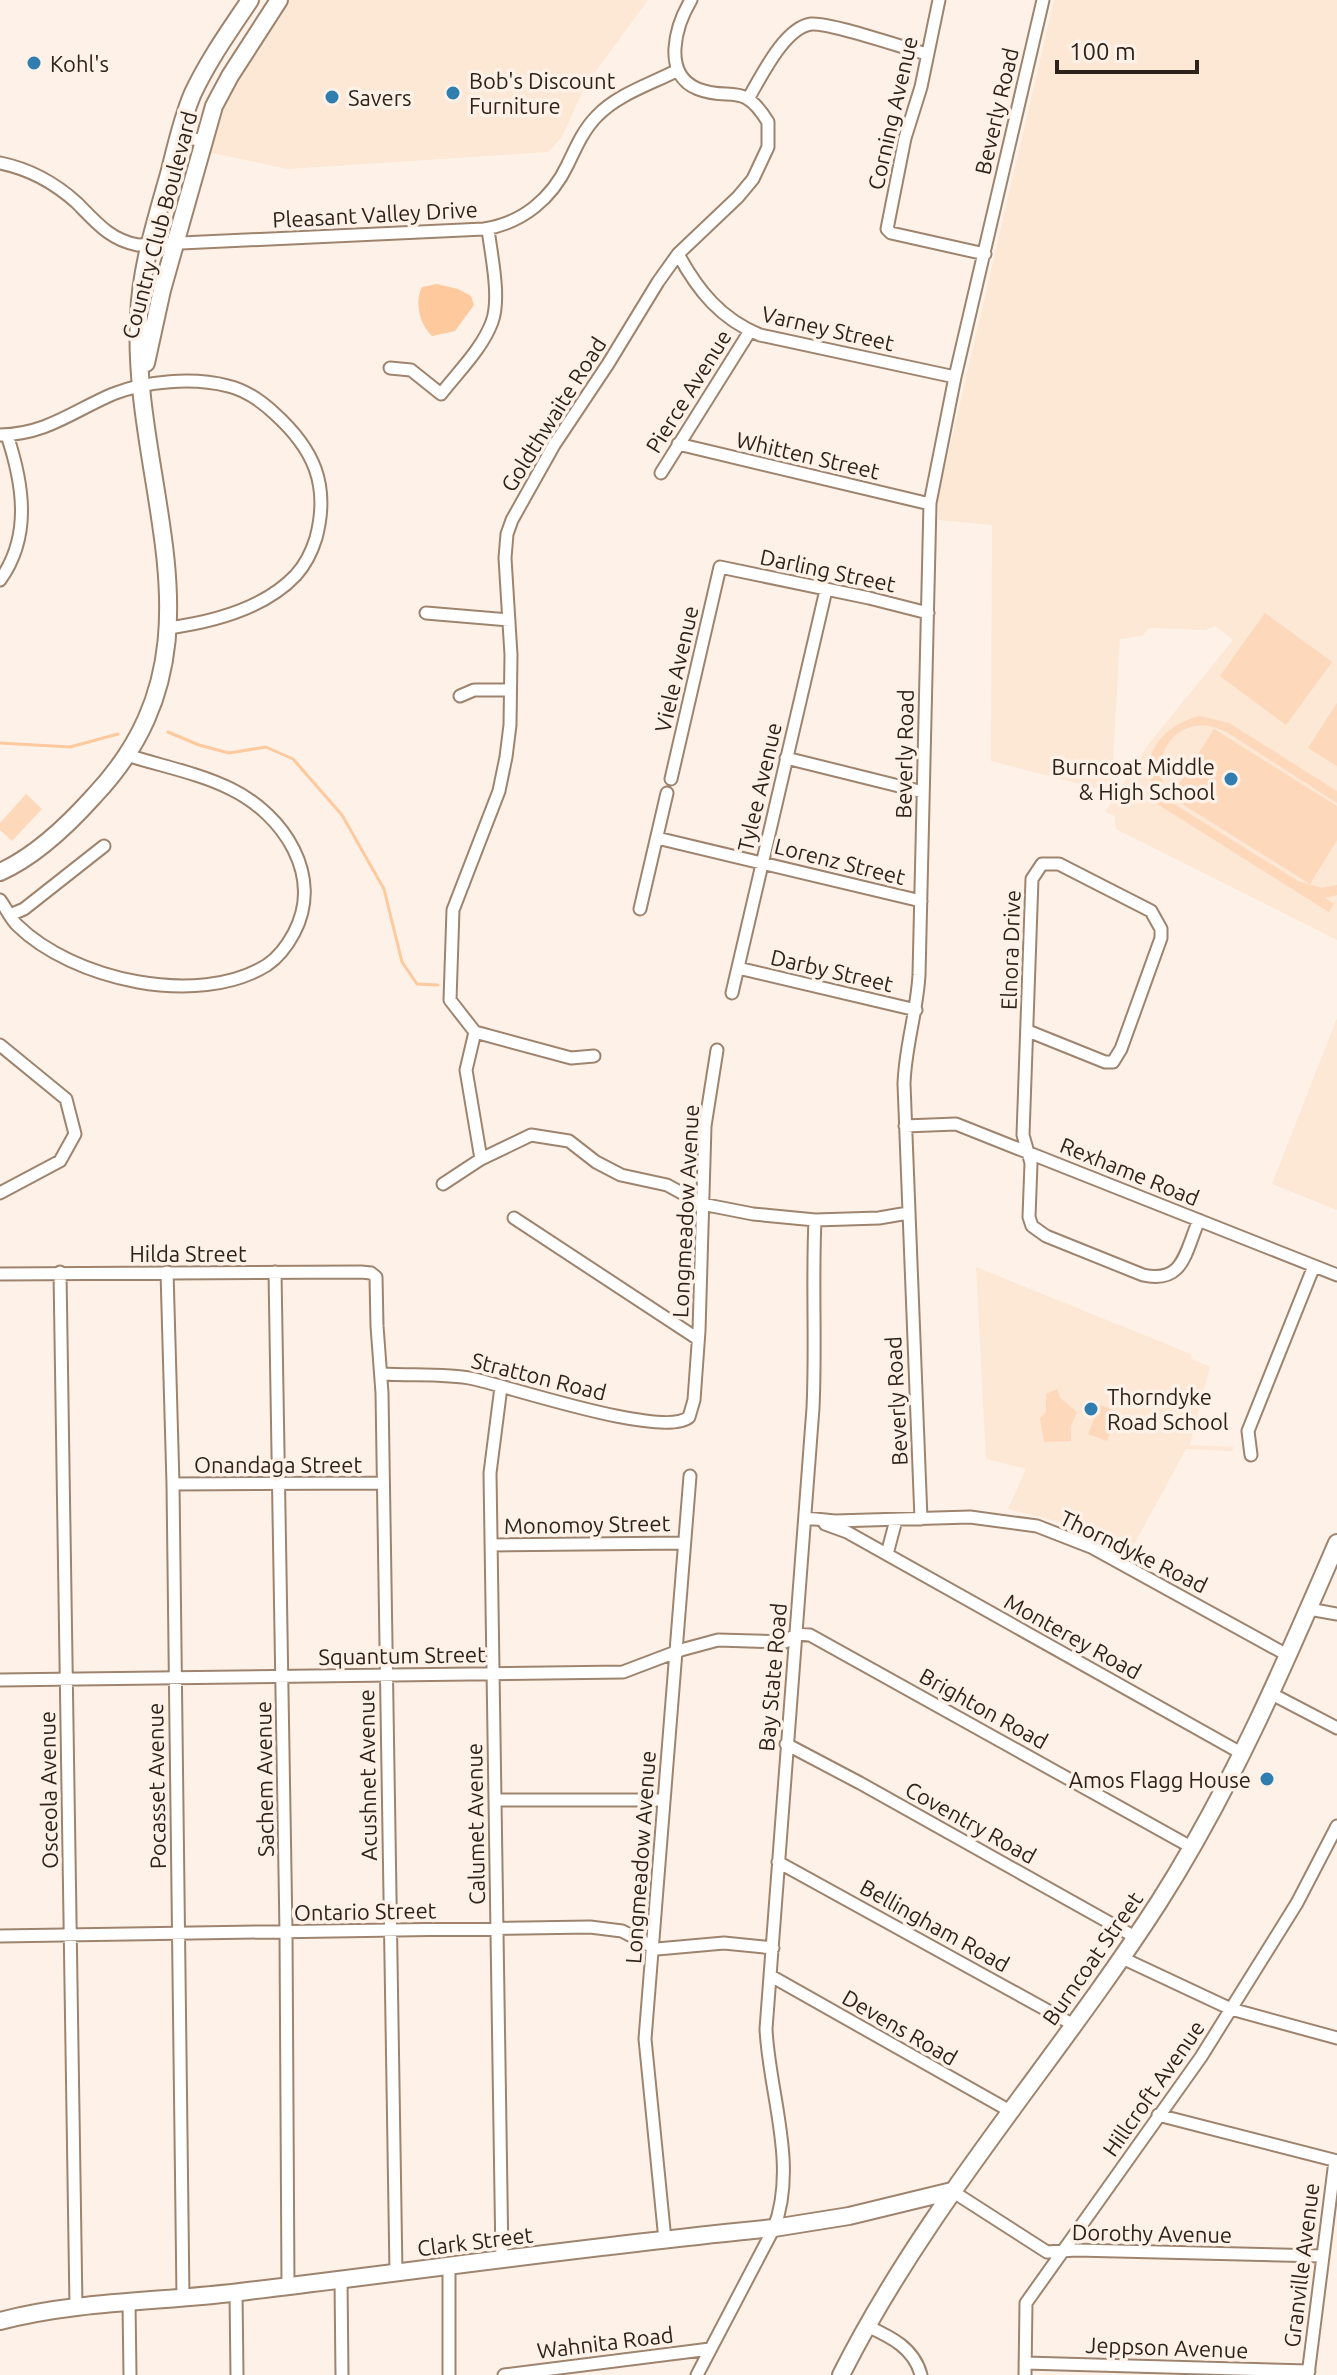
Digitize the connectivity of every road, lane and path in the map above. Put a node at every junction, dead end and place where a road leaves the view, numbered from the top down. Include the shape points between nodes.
1 (250, 0) edge
2 (279, 0) edge
3 (691, 0) edge
4 (939, 0) edge
5 (1043, 0) edge
6 (927, 54) junction
7 (678, 70) junction
8 (748, 99) junction
9 (180, 134) junction
10 (203, 142) junction
11 (0, 163) edge
12 (488, 229) junction
13 (176, 244) junction
14 (150, 245) junction
15 (678, 254) junction
16 (985, 254) junction
17 (750, 331) junction
18 (390, 368) dead end
19 (955, 377) junction
20 (142, 384) junction
21 (3, 435) edge
22 (678, 444) junction
23 (661, 473) dead end
24 (930, 504) junction
25 (720, 567) joint
26 (2, 572) edge
27 (826, 590) junction
28 (426, 613) dead end
29 (928, 613) junction
30 (509, 620) junction
31 (168, 628) junction
32 (510, 690) junction
33 (460, 696) dead end
34 (127, 755) junction
35 (786, 758) junction
36 (671, 779) dead end
37 (923, 792) junction
38 (667, 793) dead end
39 (657, 838) junction
40 (104, 846) dead end
41 (762, 862) junction
42 (0, 872) edge
43 (0, 900) edge
44 (921, 901) junction
45 (640, 909) dead end
46 (10, 915) junction
47 (738, 968) junction
48 (732, 993) dead end
49 (916, 1010) junction
50 (1028, 1031) junction
51 (475, 1032) junction
52 (0, 1045) edge
53 (717, 1050) dead end
54 (594, 1056) dead end
55 (905, 1126) junction
56 (1027, 1150) junction
57 (481, 1159) junction
58 (443, 1184) dead end
59 (0, 1193) edge
60 (702, 1204) junction
61 (908, 1213) junction
62 (514, 1218) dead end
63 (815, 1220) junction
64 (1199, 1220) junction
65 (1314, 1266) junction
66 (60, 1272) junction
67 (167, 1272) junction
68 (275, 1272) junction
69 (0, 1274) edge
70 (1337, 1275) edge
71 (376, 1277) joint
72 (698, 1339) junction
73 (382, 1374) junction
74 (501, 1387) junction
75 (684, 1421) joint
76 (1251, 1455) dead end
77 (690, 1476) dead end
78 (382, 1483) junction
79 (173, 1484) junction
80 (278, 1484) junction
81 (805, 1518) junction
82 (921, 1519) junction
83 (896, 1520) junction
84 (684, 1543) junction
85 (1337, 1543) edge
86 (491, 1545) junction
87 (887, 1554) junction
88 (1309, 1609) junction
89 (1337, 1614) edge
90 (796, 1634) junction
91 (676, 1652) junction
92 (1289, 1656) junction
93 (492, 1674) junction
94 (282, 1676) junction
95 (386, 1676) junction
96 (174, 1678) junction
97 (0, 1680) edge
98 (66, 1680) junction
99 (1272, 1694) junction
100 (1337, 1728) edge
101 (786, 1744) junction
102 (1241, 1753) junction
103 (495, 1800) junction
104 (664, 1800) junction
105 (1337, 1826) edge
106 (1191, 1847) junction
107 (778, 1862) junction
108 (497, 1928) junction
109 (179, 1932) junction
110 (286, 1932) junction
111 (390, 1932) junction
112 (0, 1936) edge
113 (70, 1936) junction
114 (1135, 1937) junction
115 (654, 1947) junction
116 (773, 1948) junction
117 (1120, 1957) junction
118 (771, 1976) junction
119 (1231, 2009) junction
120 (1072, 2024) junction
121 (1337, 2038) edge
122 (1010, 2111) junction
123 (1158, 2115) junction
124 (1336, 2161) edge
125 (952, 2191) junction
126 (774, 2228) junction
127 (665, 2240) junction
128 (1062, 2252) junction
129 (1322, 2256) junction
130 (502, 2260) junction
131 (449, 2267) junction
132 (396, 2273) junction
133 (341, 2280) junction
134 (288, 2286) junction
135 (236, 2293) junction
136 (183, 2298) junction
137 (129, 2303) junction
138 (76, 2307) junction
139 (0, 2321) edge
140 (867, 2326) junction
141 (710, 2349) junction
142 (1025, 2369) edge
143 (1308, 2373) edge
144 (130, 2375) edge
145 (237, 2375) edge
146 (342, 2375) edge
147 (449, 2375) edge
148 (504, 2375) edge
149 (697, 2375) edge
150 (841, 2375) edge
151 (921, 2375) edge

1 - 9 street, Country Club Boulevard via 195,89
2 - 10 street, Country Club Boulevard via 220,92
3 - 7 street via 674,51
4 - 6 street, Corning Avenue
5 - 16 street, Beverly Road
6 - 8 street via 811,24 788,38
6 - 16 street, Corning Avenue via 887,229
7 - 8 street via 700,90
7 - 12 street, Pleasant Valley Drive via 600,112 551,193 534,209
8 - 15 street, Goldthwaite Road via 768,122 768,147 759,170
9 - 10 street
9 - 14 street, Country Club Boulevard
10 - 13 street, Country Club Boulevard
11 - 14 street, Pleasant Valley Drive via 51,183 114,238
12 - 13 street, Pleasant Valley Drive
12 - 18 street via 495,307 480,344 441,394 411,370
13 - 14 street, Pleasant Valley Drive
13 - 20 street, Country Club Boulevard
14 - 20 street, Country Club Boulevard via 139,315
15 - 17 street, Varney Street via 710,303
15 - 30 street, Goldthwaite Road via 517,507 505,558
16 - 19 street, Beverly Road
17 - 19 street, Varney Street
17 - 22 street, Pierce Avenue
19 - 24 street, Beverly Road
20 - 21 street via 59,423
20 - 31 street, Country Club Boulevard via 170,600
20 - 31 street via 226,385 254,397 305,445 321,489 314,545 294,577 251,605 210,621
21 - 26 street via 21,486 22,514 15,554
22 - 23 street, Pierce Avenue
22 - 24 street, Whitten Street
24 - 29 street, Beverly Road
25 - 27 street, Darling Street
25 - 36 street, Viele Avenue
27 - 29 street, Darling Street
27 - 35 street, Tylee Avenue
28 - 30 street
29 - 37 street, Beverly Road
30 - 32 street, Goldthwaite Road
31 - 34 street, Country Club Boulevard via 156,693
32 - 33 street via 474,690
32 - 51 street, Goldthwaite Road via 499,791 453,910 450,1000
34 - 42 street, Country Club Boulevard via 69,823
34 - 46 street via 231,789 275,823 298,856 304,878 301,917 288,944 267,965 236,980 167,985 113,976 68,959 36,940
35 - 37 street
35 - 41 street, Tylee Avenue
37 - 44 street, Beverly Road
38 - 39 street
39 - 41 street, Lorenz Street
39 - 45 street
40 - 46 street
41 - 44 street, Lorenz Street
41 - 47 street, Tylee Avenue
43 - 46 street
44 - 49 street, Beverly Road
47 - 48 street, Tylee Avenue
47 - 49 street, Darby Street
49 - 55 street, Beverly Road via 905,1057
50 - 50 street, Elnora Drive via 1031,890 1042,864 1059,864 1151,911 1161,938 1113,1062
50 - 56 street, Elnora Drive via 1023,1135
51 - 54 street via 571,1058
51 - 57 street via 466,1070
52 - 59 street via 66,1099 75,1134 60,1161
53 - 60 street, Longmeadow Avenue via 705,1126
55 - 56 street, Rexhame Road via 956,1124
55 - 61 street, Beverly Road
56 - 64 street, Rexhame Road
56 - 64 street, Elnora Drive via 1032,1226 1074,1248 1143,1275 1165,1278 1179,1266
57 - 58 street
57 - 60 street via 531,1135 569,1141 621,1175 667,1185
60 - 63 street
60 - 72 street, Longmeadow Avenue
61 - 63 street
61 - 82 street, Beverly Road
62 - 72 street
63 - 81 street, Bay State Road via 815,1365
64 - 65 street, Rexhame Road
65 - 70 street, Rexhame Road
65 - 76 street via 1248,1431
66 - 67 street, Hilda Street
66 - 69 street, Hilda Street
66 - 98 street, Osceola Avenue
67 - 68 street, Hilda Street
67 - 79 street, Pocasset Avenue
68 - 71 street, Hilda Street via 361,1272
68 - 80 street, Sachem Avenue
71 - 73 street, Acushnet Avenue
72 - 75 street, Longmeadow Avenue via 694,1400
73 - 74 street, Stratton Road via 462,1377
73 - 78 street, Acushnet Avenue
74 - 75 street, Stratton Road via 627,1418
74 - 86 street, Calumet Avenue via 491,1460
77 - 84 street, Longmeadow Avenue
78 - 80 street, Onandaga Street
78 - 95 street, Acushnet Avenue
79 - 80 street, Onandaga Street
79 - 96 street, Pocasset Avenue
80 - 94 street, Sachem Avenue
81 - 83 street, Thorndyke Road
81 - 87 street, Monterey Road via 847,1532
81 - 90 street, Bay State Road
82 - 83 street, Thorndyke Road
82 - 92 street, Thorndyke Road via 970,1517 1054,1532 1097,1550
83 - 87 street
84 - 86 street, Monomoy Street
84 - 91 street, Longmeadow Avenue
85 - 88 street, Burncoat Street
86 - 93 street, Calumet Avenue
87 - 102 street, Monterey Road
88 - 89 street
88 - 92 street, Burncoat Street
90 - 91 street, Squantum Street via 785,1642 718,1640
90 - 101 street, Bay State Road
90 - 106 street, Brighton Road via 810,1635
91 - 93 street, Squantum Street via 623,1672
91 - 104 street, Longmeadow Avenue
92 - 99 street, Burncoat Street
93 - 95 street, Squantum Street
93 - 103 street, Calumet Avenue
94 - 95 street, Squantum Street
94 - 96 street, Squantum Street
94 - 110 street, Sachem Avenue
95 - 111 street, Acushnet Avenue
96 - 98 street, Squantum Street
96 - 109 street, Pocasset Avenue
97 - 98 street, Squantum Street
98 - 113 street, Osceola Avenue
99 - 100 street
99 - 102 street, Burncoat Street
101 - 107 street, Bay State Road
101 - 114 street, Coventry Road
102 - 106 street, Burncoat Street
103 - 104 street
103 - 108 street, Calumet Avenue
104 - 115 street, Longmeadow Avenue
105 - 119 street, Hillcroft Avenue
106 - 114 street, Burncoat Street
107 - 116 street, Bay State Road
107 - 120 street, Bellingham Road
108 - 111 street, Ontario Street
108 - 115 street, Ontario Street via 600,1928 622,1931
108 - 130 street, Calumet Avenue
109 - 110 street, Ontario Street
109 - 113 street, Ontario Street
109 - 136 street, Pocasset Avenue
110 - 111 street, Ontario Street
110 - 134 street, Sachem Avenue
111 - 132 street, Acushnet Avenue
112 - 113 street, Ontario Street
113 - 138 street, Osceola Avenue
114 - 117 street, Burncoat Street
115 - 116 street, Ontario Street via 724,1943
115 - 127 street, Longmeadow Avenue via 645,2039
116 - 118 street, Bay State Road
117 - 119 street
117 - 120 street, Burncoat Street
118 - 122 street, Devens Road
118 - 126 street, Bay State Road via 767,2045 783,2175
119 - 121 street
119 - 123 street, Hillcroft Avenue
120 - 122 street, Burncoat Street
122 - 125 street, Burncoat Street
123 - 124 street
123 - 128 street, Hillcroft Avenue
124 - 129 street, Granville Avenue
125 - 126 street, Clark Street
125 - 128 street, Dorothy Avenue via 1047,2252
125 - 140 street, Burncoat Street
126 - 127 street, Clark Street
126 - 141 street, Bay State Road
127 - 130 street, Clark Street
128 - 129 street, Dorothy Avenue
128 - 142 street, Hillcroft Avenue via 1026,2303
129 - 143 street, Granville Avenue
130 - 131 street, Clark Street
131 - 132 street, Clark Street
131 - 147 street
132 - 133 street, Clark Street
133 - 134 street, Clark Street
133 - 146 street
134 - 135 street, Clark Street
135 - 136 street, Clark Street
135 - 145 street
136 - 137 street, Clark Street
137 - 138 street, Clark Street
137 - 144 street
138 - 139 street, Clark Street
140 - 150 street, Burncoat Street
140 - 151 street via 908,2350
141 - 148 street, Wahnita Road
141 - 149 street, Bay State Road
142 - 143 street, Jeppson Avenue

